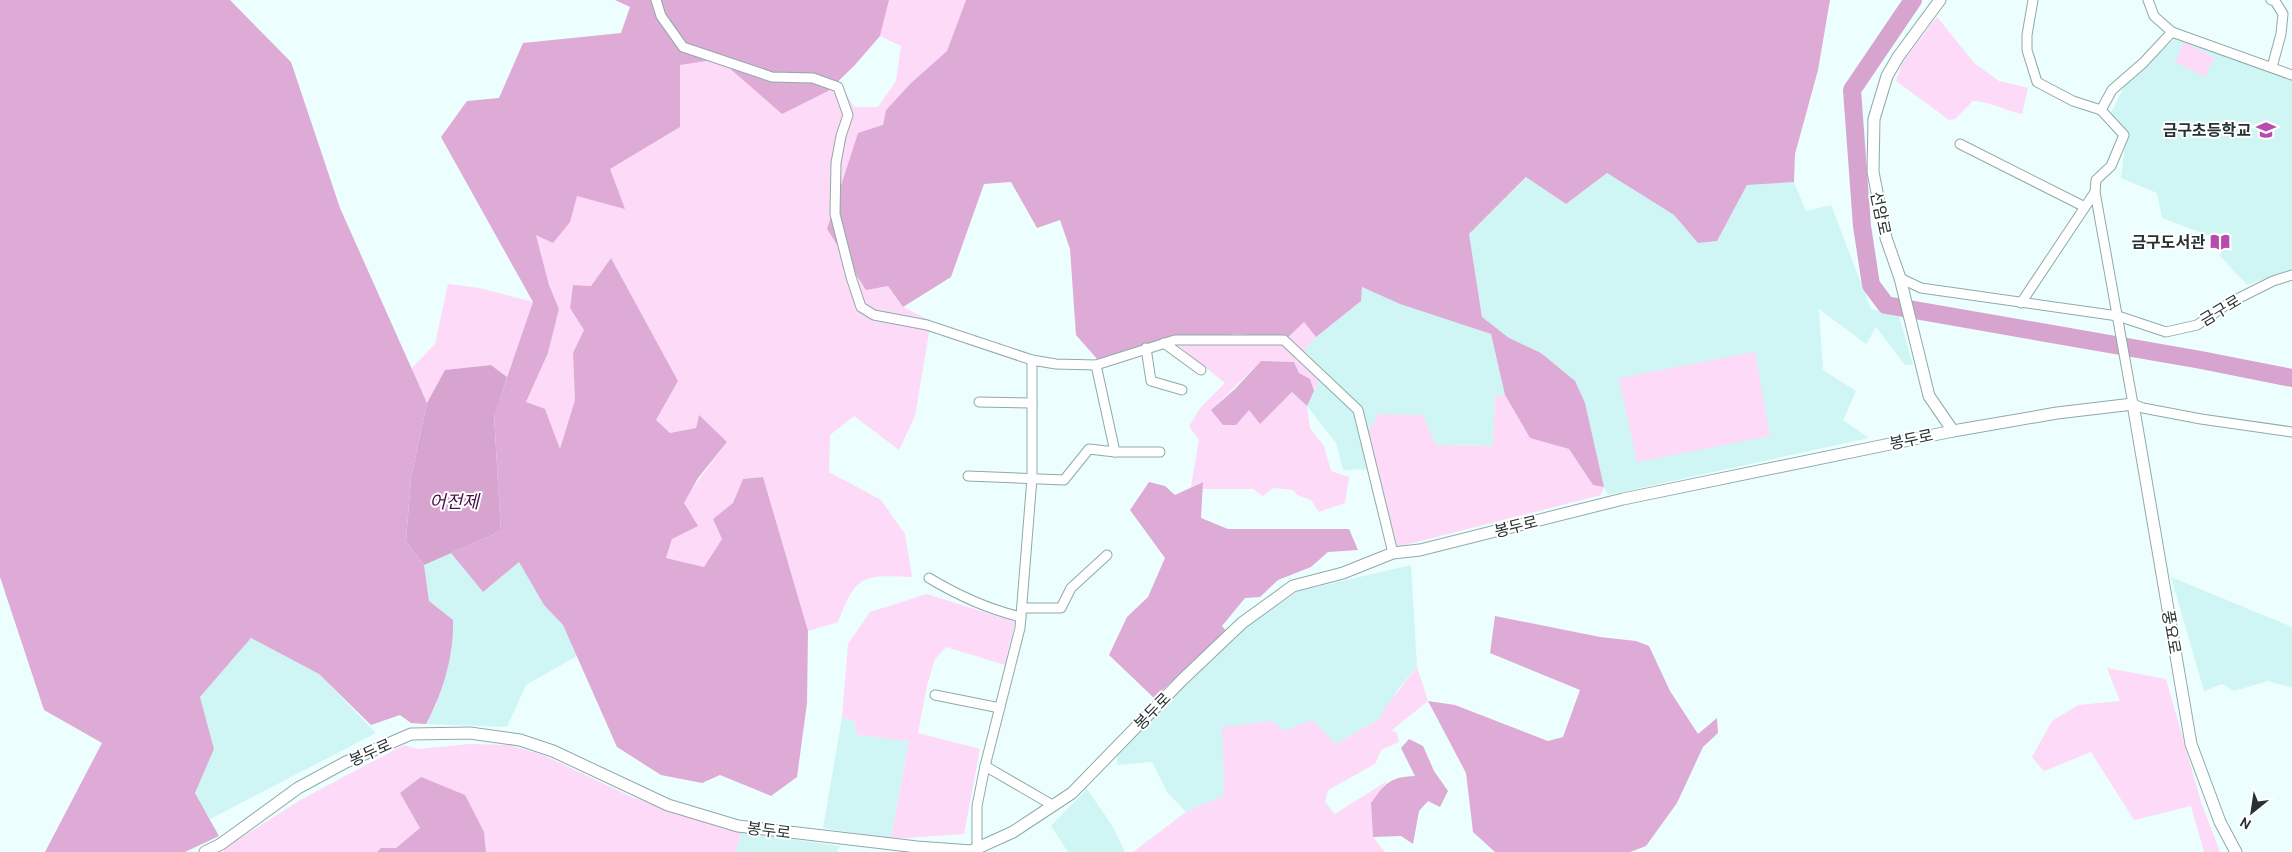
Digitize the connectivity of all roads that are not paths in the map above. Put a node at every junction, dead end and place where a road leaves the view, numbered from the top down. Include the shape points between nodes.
1 (656, 0) edge
2 (1940, 0) edge
3 (2033, 0) edge
4 (2148, 0) edge
5 (2271, 0) edge
6 (2172, 32) junction
7 (2272, 67) junction
8 (2292, 75) edge
9 (2101, 110) junction
10 (1960, 144) dead end
11 (2095, 192) junction
12 (2085, 207) junction
13 (2292, 275) edge
14 (1901, 283) junction
15 (2021, 302) junction
16 (2118, 319) junction
17 (1164, 343) junction
18 (1146, 348) junction
19 (1032, 360) junction
20 (1096, 366) junction
21 (1201, 370) dead end
22 (1182, 390) dead end
23 (979, 402) dead end
24 (1032, 403) junction
25 (2133, 404) junction
26 (1953, 431) junction
27 (2292, 432) edge
28 (1115, 452) junction
29 (1160, 452) dead end
30 (968, 476) dead end
31 (1032, 478) junction
32 (1393, 553) junction
33 (1107, 555) dead end
34 (929, 578) dead end
35 (1021, 613) junction
36 (935, 694) dead end
37 (1000, 708) junction
38 (985, 766) junction
39 (1054, 806) junction
40 (973, 850) edge
41 (205, 852) edge
42 (2236, 852) edge

1 - 19 street via 661,16 682,47 772,77 813,78 838,87 848,115 836,163 835,214 861,307 874,315 927,325
2 - 14 main road, 선암로 via 1887,76 1874,119 1873,172 1886,238
3 - 9 street via 2026,35 2037,82 2073,101
4 - 6 street via 2154,16
5 - 7 street via 2283,14
6 - 7 street
6 - 9 street via 2143,64 2112,90
7 - 8 street
9 - 11 street via 2124,135 2111,166 2096,180
10 - 12 street
11 - 12 street
11 - 16 street
12 - 15 street
13 - 16 street, 금구로 via 2229,303 2197,325 2166,332
14 - 15 street, 금구로
14 - 26 main road, 선암로 via 1929,396
15 - 16 street, 금구로
16 - 25 street
17 - 18 street
17 - 21 street
17 - 32 street via 1175,340 1284,340 1304,357 1358,410
18 - 20 street
18 - 22 street via 1151,381
19 - 20 street
19 - 24 street
20 - 28 street
23 - 24 street
24 - 31 street
25 - 26 main road, 봉두로
25 - 27 street via 2201,419
25 - 42 main road, 풍요로 via 2191,744 2220,822
26 - 32 main road, 봉두로 via 1623,499 1420,550
28 - 29 street
28 - 31 street via 1090,449 1064,480
30 - 31 street
31 - 35 street
32 - 39 main road, 봉두로 via 1343,573 1293,586 1256,613 1182,680 1072,793
33 - 35 street via 1071,588 1060,608
34 - 35 street via 988,609
35 - 37 street
36 - 37 street
37 - 38 street
38 - 39 street
38 - 40 street
39 - 40 main road, 봉두로 via 1013,832
40 - 41 main road, 봉두로 via 907,846 738,826 668,805 536,745 492,735 460,733 412,734 346,762 298,788

